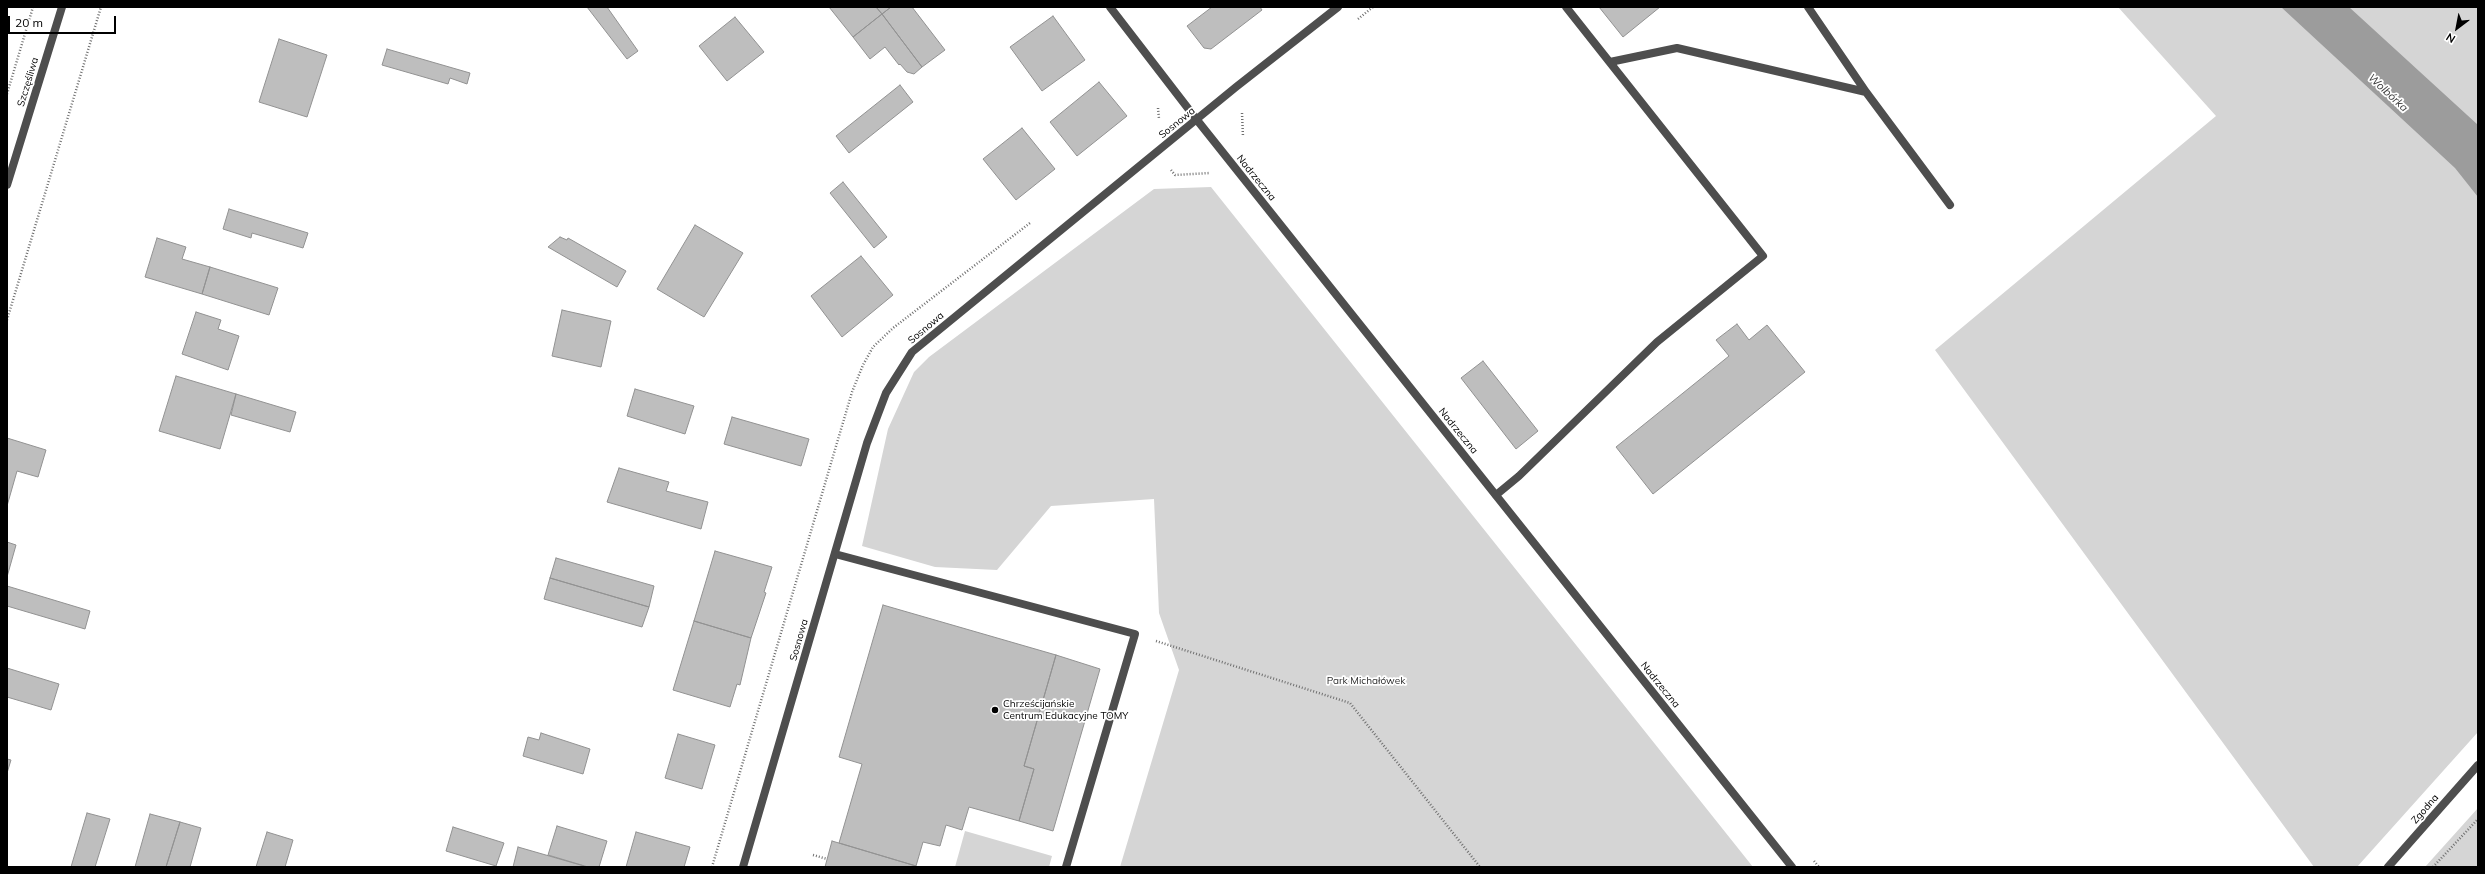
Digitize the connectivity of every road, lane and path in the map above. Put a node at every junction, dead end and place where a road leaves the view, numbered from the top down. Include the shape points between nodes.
1 (33, 7) edge
2 (62, 7) edge
3 (101, 7) edge
4 (1110, 7) edge
5 (1338, 7) edge
6 (1373, 7) edge
7 (1566, 7) edge
8 (1808, 7) edge
9 (1355, 22) dead end
10 (1610, 62) junction
11 (1866, 92) junction
12 (7, 94) edge
13 (1247, 109) dead end
14 (1197, 120) junction
15 (1244, 143) dead end
16 (7, 185) edge
17 (1950, 205) dead end
18 (7, 320) edge
19 (1496, 495) junction
20 (835, 554) junction
21 (1135, 634) junction
22 (2478, 765) edge
23 (2478, 820) edge
24 (813, 855) dead end
25 (1809, 855) dead end
26 (827, 859) dead end
27 (743, 867) edge
28 (1066, 867) edge
29 (1480, 867) edge
30 (1792, 867) edge
31 (1819, 867) edge
32 (2388, 867) edge
33 (2433, 867) edge

1 - 12 path
2 - 16 street, Szczęśliwa
3 - 18 path
4 - 14 street, Nadrzeczna
5 - 14 street, Sosnowa
6 - 9 path
7 - 10 street
8 - 11 street
10 - 11 street via 1677,48
10 - 19 street via 1763,256 1658,342
11 - 17 street
13 - 15 path via 1242,112 1241,130
14 - 19 street, Nadrzeczna
14 - 20 street, Sosnowa via 912,352 886,393 867,443
19 - 30 street, Nadrzeczna
20 - 21 street
20 - 27 street, Sosnowa
21 - 28 street
21 - 29 path via 1350,703
22 - 32 street, Zgodna
23 - 33 path
24 - 26 path
25 - 31 path

